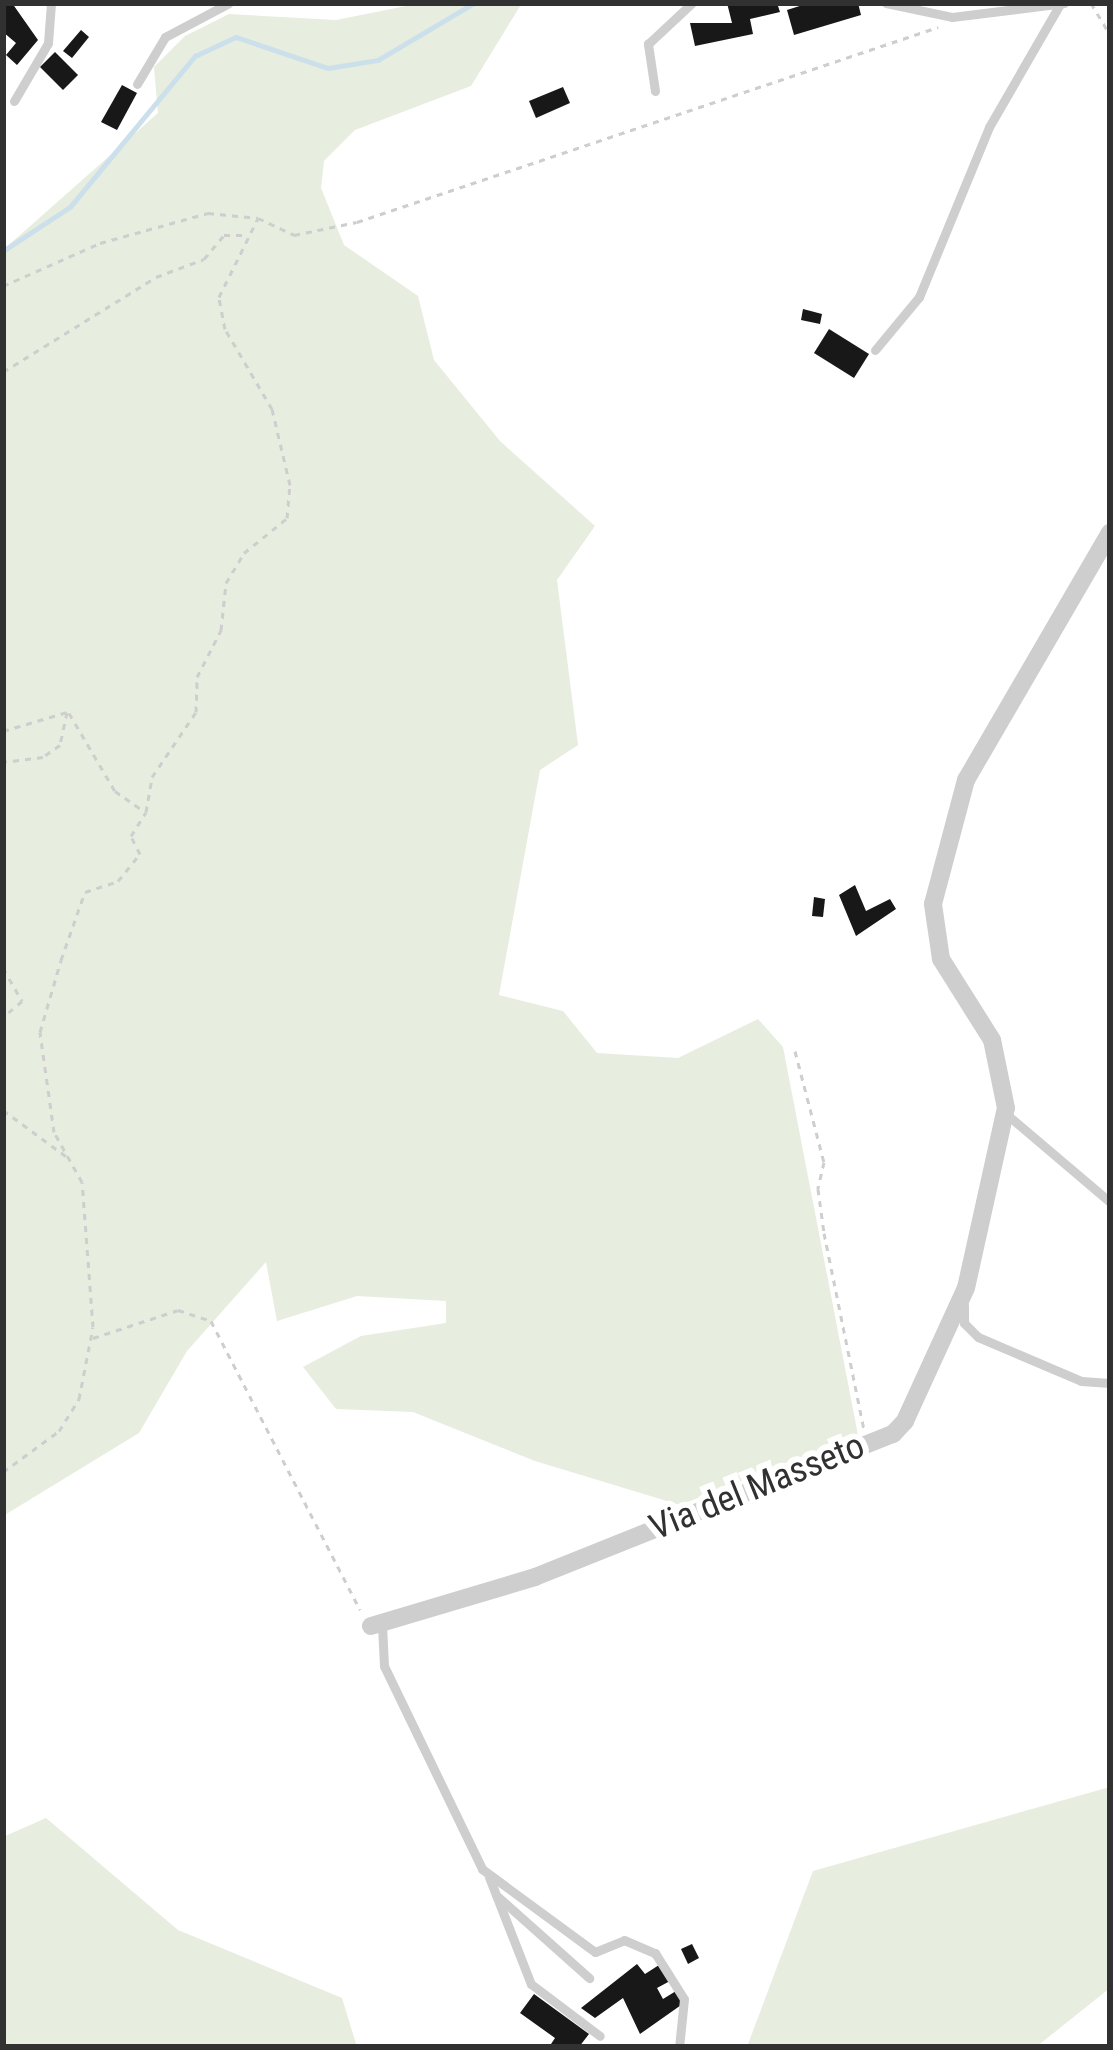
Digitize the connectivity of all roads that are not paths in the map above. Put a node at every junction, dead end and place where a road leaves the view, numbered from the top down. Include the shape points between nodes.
1 (52, 3) edge
2 (229, 3) edge
3 (692, 3) edge
4 (886, 3) edge
5 (1062, 3) edge
6 (137, 84) dead end
7 (655, 92) dead end
8 (14, 100) dead end
9 (874, 350) dead end
10 (1110, 533) edge
11 (1005, 1113) junction
12 (1110, 1202) edge
13 (959, 1301) junction
14 (1110, 1383) edge
15 (377, 1626) joint
16 (489, 1876) junction
17 (492, 1892) junction
18 (589, 1978) dead end
19 (600, 2036) dead end
20 (680, 2047) edge

1 - 8 lane via 49,43
2 - 6 lane via 165,37
3 - 7 lane via 648,44
4 - 5 lane via 952,17
5 - 9 lane via 989,127 919,297
10 - 11 street, Via del Masseto via 966,780 933,904 941,959 992,1040
11 - 12 lane
11 - 13 street, Via del Masseto
13 - 14 lane via 978,1337 1081,1381
13 - 15 street, Via del Masseto via 905,1421 867,1443 535,1577
15 - 16 lane via 384,1666
16 - 17 lane
16 - 20 lane via 587,1949 601,1953 624,1940 655,1953 684,2000
17 - 18 lane
17 - 19 lane via 531,1984

